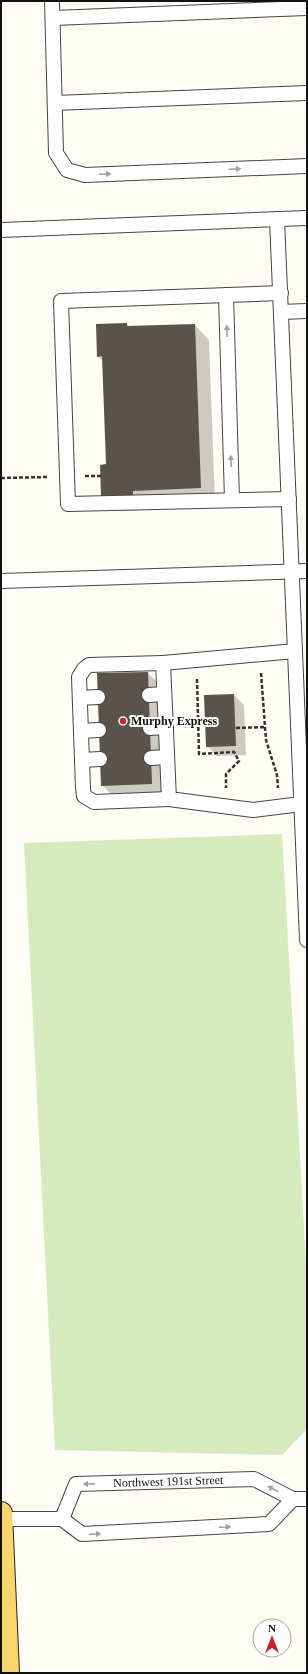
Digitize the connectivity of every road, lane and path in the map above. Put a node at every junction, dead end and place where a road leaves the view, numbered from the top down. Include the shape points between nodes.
1 (52, 1) edge
2 (307, 8) edge
3 (53, 18) junction
4 (307, 93) edge
5 (55, 103) junction
6 (307, 166) edge
7 (307, 218) edge
8 (277, 219) junction
9 (1, 230) edge
10 (281, 293) junction
11 (226, 295) junction
12 (307, 311) edge
13 (281, 312) junction
14 (80, 476) dead end
15 (100, 476) dead end
16 (55, 477) dead end
17 (1, 478) edge
18 (289, 499) junction
19 (232, 500) junction
20 (307, 571) edge
21 (292, 572) junction
22 (1, 581) edge
23 (299, 660) edge
24 (163, 663) junction
25 (256, 672) dead end
26 (197, 675) dead end
27 (164, 694) junction
28 (149, 696) dead end
29 (98, 697) dead end
30 (80, 698) junction
31 (302, 699) edge
32 (166, 727) junction
33 (265, 727) junction
34 (150, 728) dead end
35 (236, 728) dead end
36 (99, 730) dead end
37 (81, 731) junction
38 (167, 757) junction
39 (151, 758) dead end
40 (100, 759) dead end
41 (82, 760) junction
42 (169, 799) junction
43 (302, 804) junction
44 (226, 806) junction
45 (279, 807) junction
46 (307, 940) edge
47 (300, 1499) edge
48 (1, 1513) edge
49 (1, 1519) edge
50 (62, 1519) junction
51 (8, 1673) edge

1 - 3 lane
2 - 3 lane
3 - 5 lane
4 - 5 lane
5 -> 6 lane via 56,153 67,170 84,175
7 - 8 lane
8 - 9 lane
8 - 10 lane
10 - 11 lane
10 - 13 lane
19 -> 11 lane
11 - 19 lane via 61,301 68,504
12 - 13 lane
13 - 18 lane
14 - 15 path
16 - 17 path
18 - 19 lane
18 - 21 lane
20 - 21 lane
21 - 22 lane
21 - 23 lane
23 - 24 lane
23 - 31 lane
24 - 27 lane
24 - 30 lane via 89,665 79,677
25 - 33 path via 261,672
26 - 44 path via 199,754 234,752 239,761 226,774
27 - 28 lane
27 - 32 lane
29 - 30 lane
30 - 37 lane
31 - 43 lane
32 - 34 lane
32 - 38 lane
33 - 35 path
33 - 45 path via 266,740 277,775
36 - 37 lane
37 - 41 lane
38 - 39 lane
38 - 42 lane
40 - 41 lane
41 - 42 lane via 84,796 94,802
42 - 44 lane
43 - 45 lane
43 - 46 lane
44 - 45 lane via 253,810
50 -> 47 lane, Northwest 191st Street via 82,1534 269,1524
47 -> 50 lane, Northwest 191st Street via 254,1479 76,1484
48 - 49 main road
49 - 50 lane
49 - 51 main road

